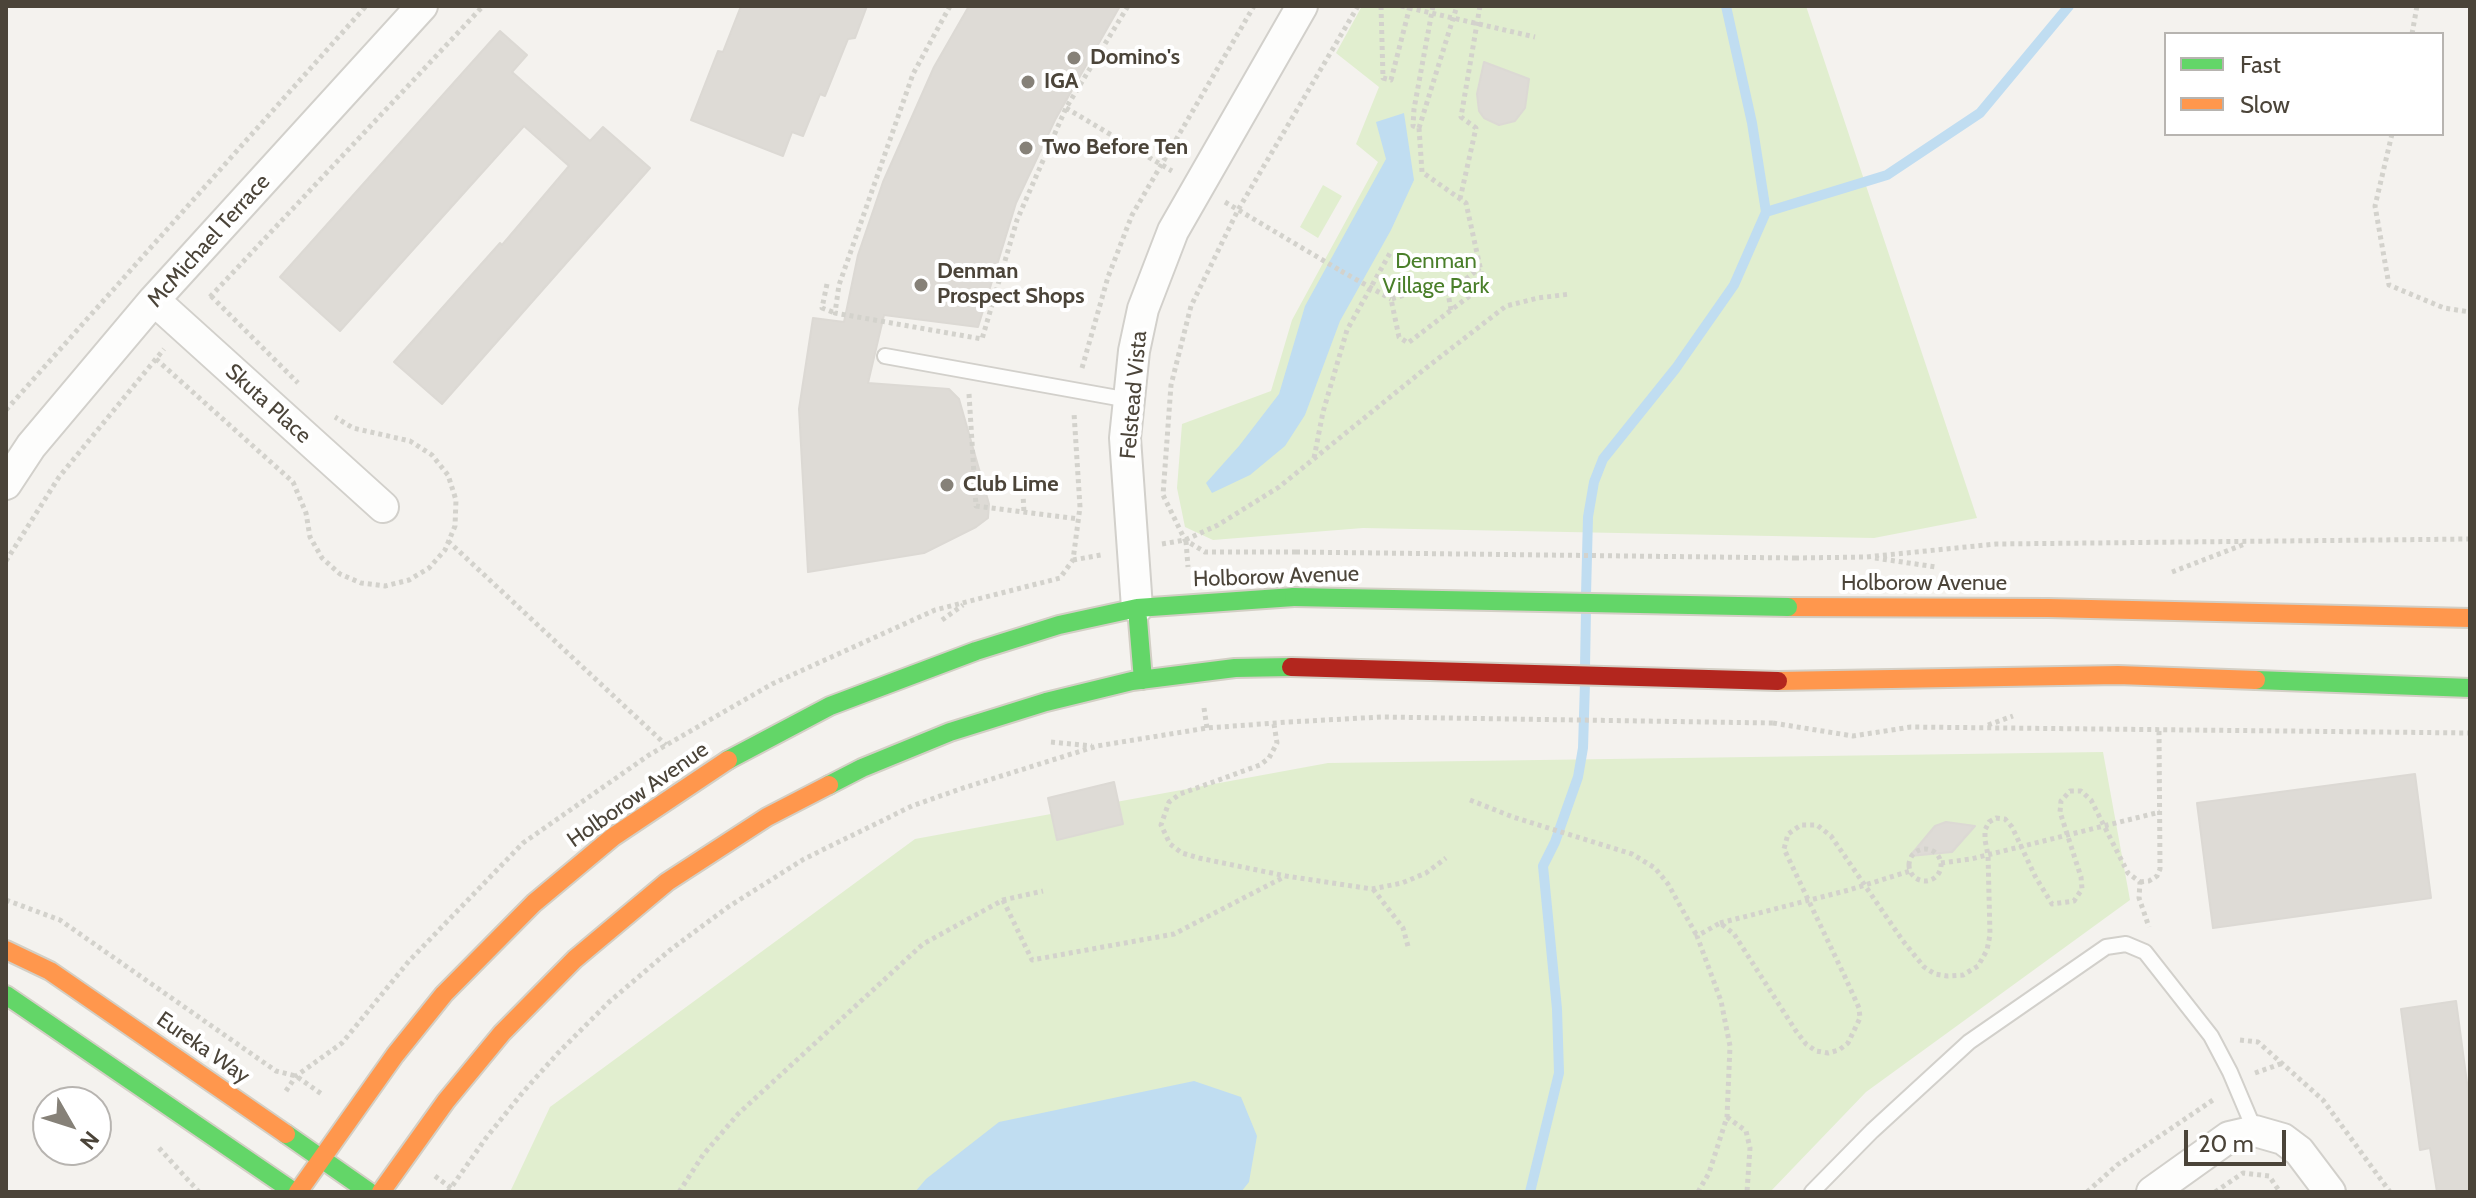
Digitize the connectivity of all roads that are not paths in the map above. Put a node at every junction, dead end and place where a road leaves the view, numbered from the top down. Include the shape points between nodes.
1 (422, 6) edge
2 (1302, 6) edge
3 (154, 300) junction
4 (885, 356) dead end
5 (1129, 400) junction
6 (6, 484) edge
7 (383, 507) dead end
8 (1137, 608) junction
9 (2470, 618) edge
10 (1143, 680) junction
11 (2470, 688) edge
12 (6, 950) edge
13 (6, 995) edge
14 (2255, 1131) junction
15 (321, 1159) junction
16 (296, 1192) edge
17 (369, 1192) edge
18 (381, 1192) edge
19 (1812, 1192) edge
20 (2152, 1192) edge
21 (2330, 1192) edge

1 - 3 street, McMichael Terrace
2 - 5 street, Felstead Vista via 1173,231 1143,309
3 - 6 street, McMichael Terrace via 31,446
3 - 7 street, Skuta Place
4 - 5 lane
5 - 8 street, Felstead Vista via 1125,438
8 - 9 main road, Holborow Avenue, bridge via 1294,597
8 - 10 main road, Felstead Vista
8 - 15 main road, Holborow Avenue via 976,651 830,706 678,793 613,837 534,903 444,994
10 - 11 main road, bridge via 1291,667 1778,681 2118,675
10 - 18 main road via 950,732 862,768 767,817 667,882 575,959 502,1033
12 - 15 main road, Eureka Way via 50,971
13 - 16 main road
14 - 19 lane via 2211,1036 2145,952 2126,944 2106,947 1969,1042
14 - 20 street via 2229,1137
14 - 21 street via 2291,1144
15 - 16 main road, Holborow Avenue
15 - 17 main road, Eureka Way

